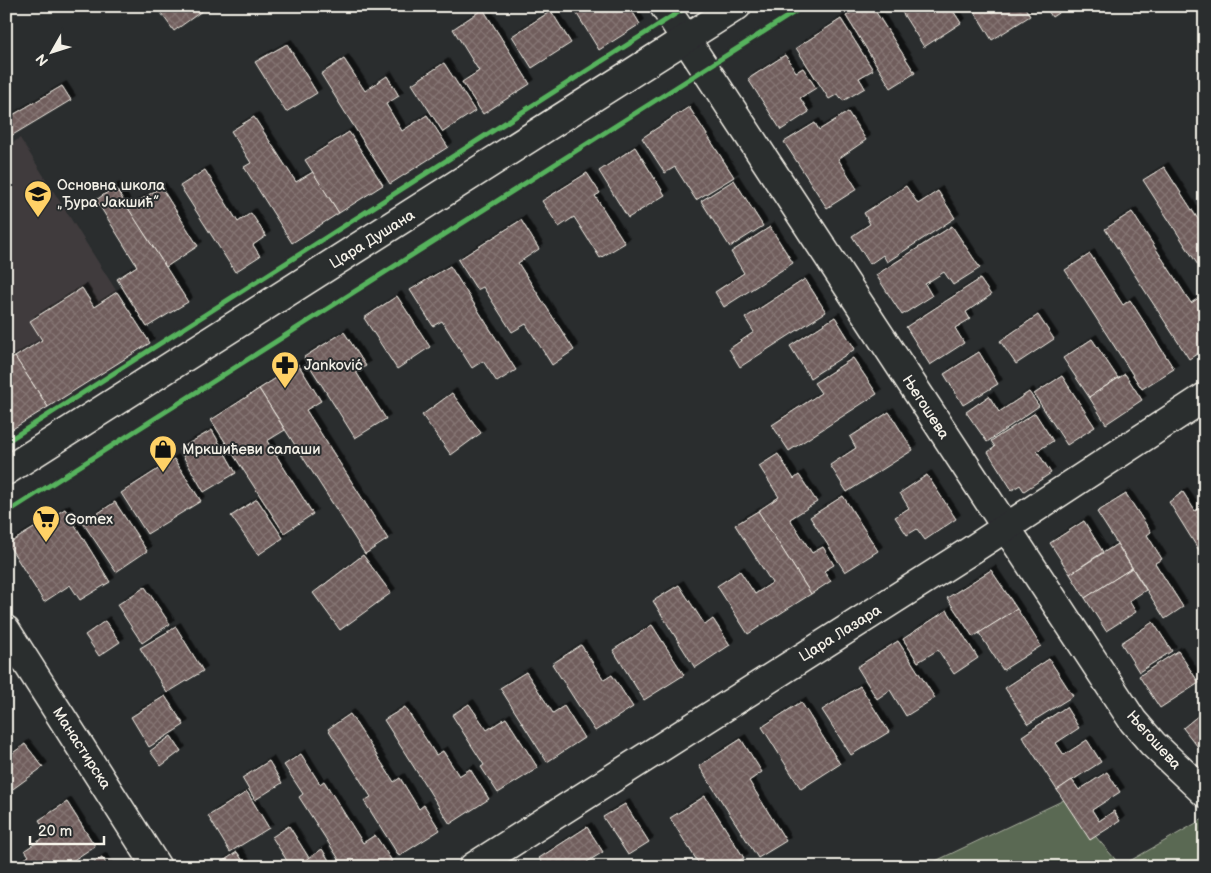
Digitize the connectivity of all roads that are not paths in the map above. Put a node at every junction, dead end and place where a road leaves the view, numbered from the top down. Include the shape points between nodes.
1 (664, 6) edge
2 (737, 6) edge
3 (685, 39) junction
4 (1205, 397) edge
5 (6, 471) edge
6 (1005, 528) junction
7 (6, 630) edge
8 (1205, 793) edge
9 (157, 867) edge
10 (473, 867) edge

1 - 3 street, Његошева
2 - 3 street, Цара Душана
3 - 5 street, Цара Душана
3 - 6 street, Његошева
4 - 6 street, Цара Лазара
6 - 8 street, Његошева via 1133,721
6 - 10 street, Цара Лазара
7 - 9 street, Манастирска

